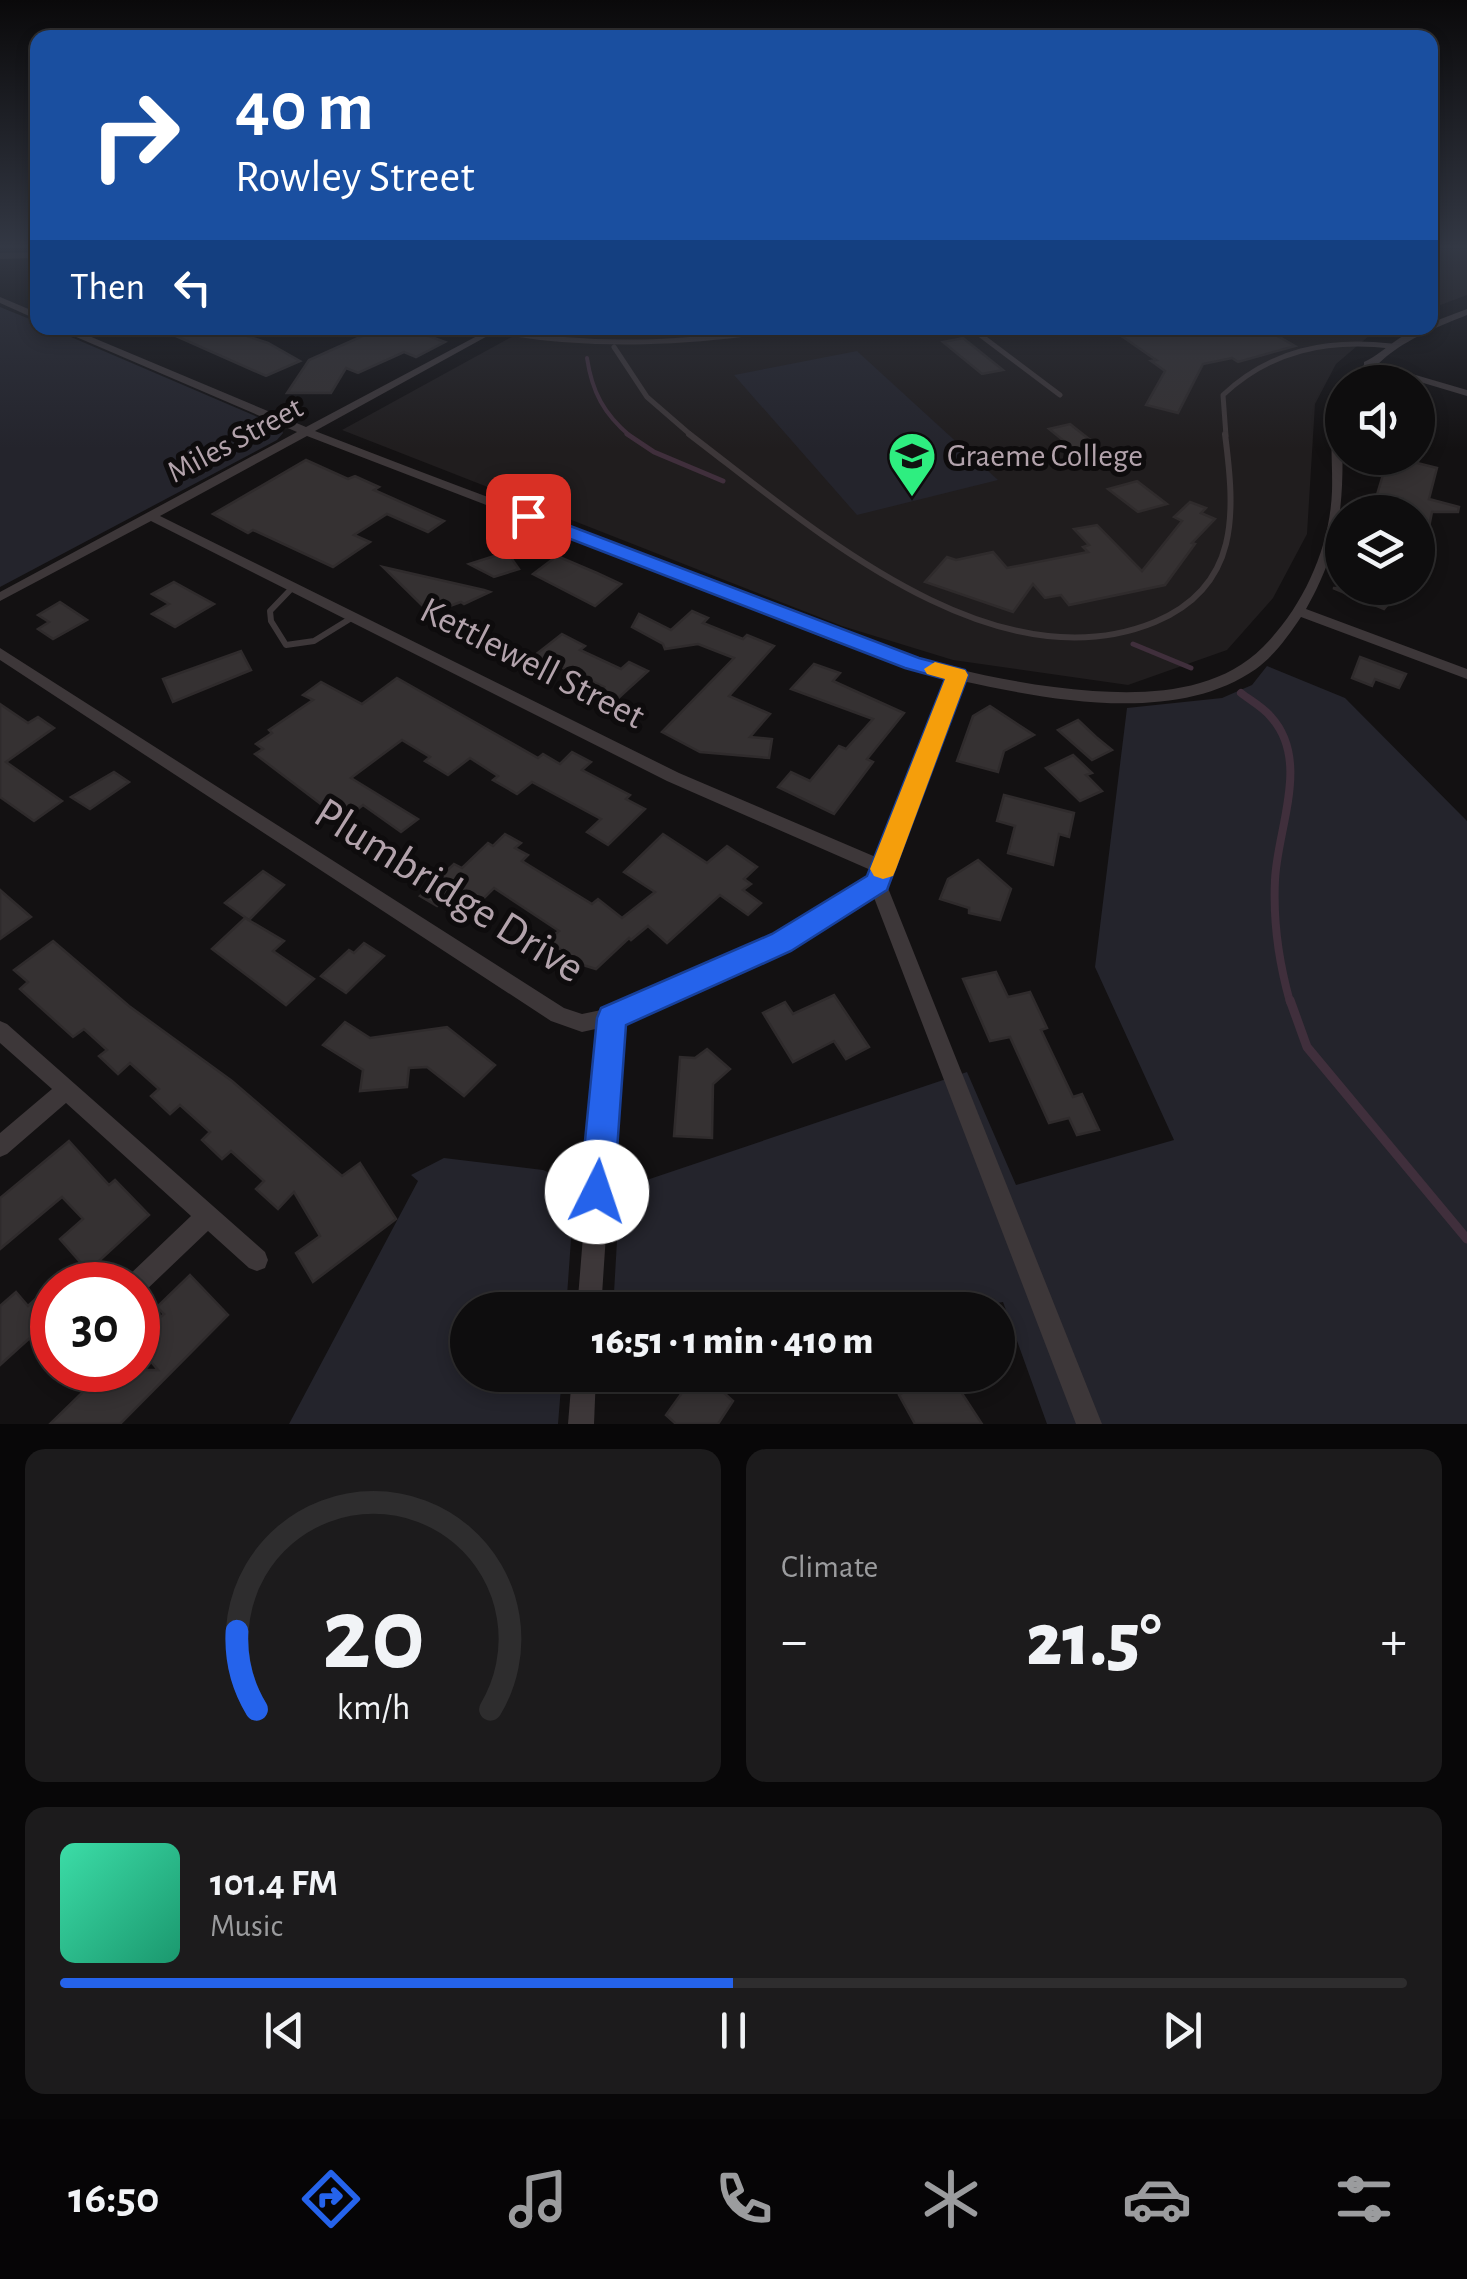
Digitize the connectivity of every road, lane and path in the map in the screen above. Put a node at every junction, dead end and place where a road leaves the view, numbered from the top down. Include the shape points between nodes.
1 (79, 335) edge
2 (486, 335) edge
3 (520, 335) edge
4 (723, 335) edge
5 (983, 335) edge
6 (1413, 335) edge
7 (614, 346) junction
8 (1391, 346) junction
9 (1368, 364) joint
10 (1467, 393) edge
11 (1060, 395) dead end
12 (307, 432) junction
13 (1338, 475) edge
14 (152, 516) junction
15 (293, 587) junction
16 (0, 597) edge
17 (1300, 610) junction
18 (353, 617) junction
19 (0, 653) edge
20 (1467, 674) edge
21 (957, 675) junction
22 (880, 876) junction
23 (612, 1018) junction
24 (0, 1030) edge
25 (66, 1089) junction
26 (0, 1146) edge
27 (206, 1217) junction
28 (257, 1260) dead end
29 (158, 1262) edge
30 (590, 1292) edge
31 (583, 1392) edge
32 (581, 1424) edge
33 (1089, 1424) edge

1 - 12 street
2 - 12 street, Miles Street
3 - 7 lane
4 - 7 lane
5 - 11 lane
6 - 8 street
7 - 8 lane via 634,380 678,424 878,570 1003,629 1072,638 1164,617 1208,583 1227,544 1234,508 1222,423 1223,395 1232,385 1280,358 1328,342
8 - 9 street
9 - 10 street
12 - 14 street, Miles Street
12 - 21 street via 830,633
13 - 17 street via 1319,568
14 - 15 street, Kettlewell Street
14 - 16 street, Miles Street
15 - 18 street, Kettlewell Street
15 - 18 lane via 270,611 286,645 314,641
17 - 20 street
17 - 21 street via 1250,666 1205,687 1102,696
18 - 22 street, Kettlewell Street
19 - 23 street, Plumbridge Drive via 558,1015 582,1022
21 - 22 street
22 - 23 street via 782,943
22 - 33 street
23 - 30 street, Plumbridge Drive
24 - 25 street
25 - 26 street
25 - 27 street
27 - 28 street
27 - 29 street
31 - 32 street

